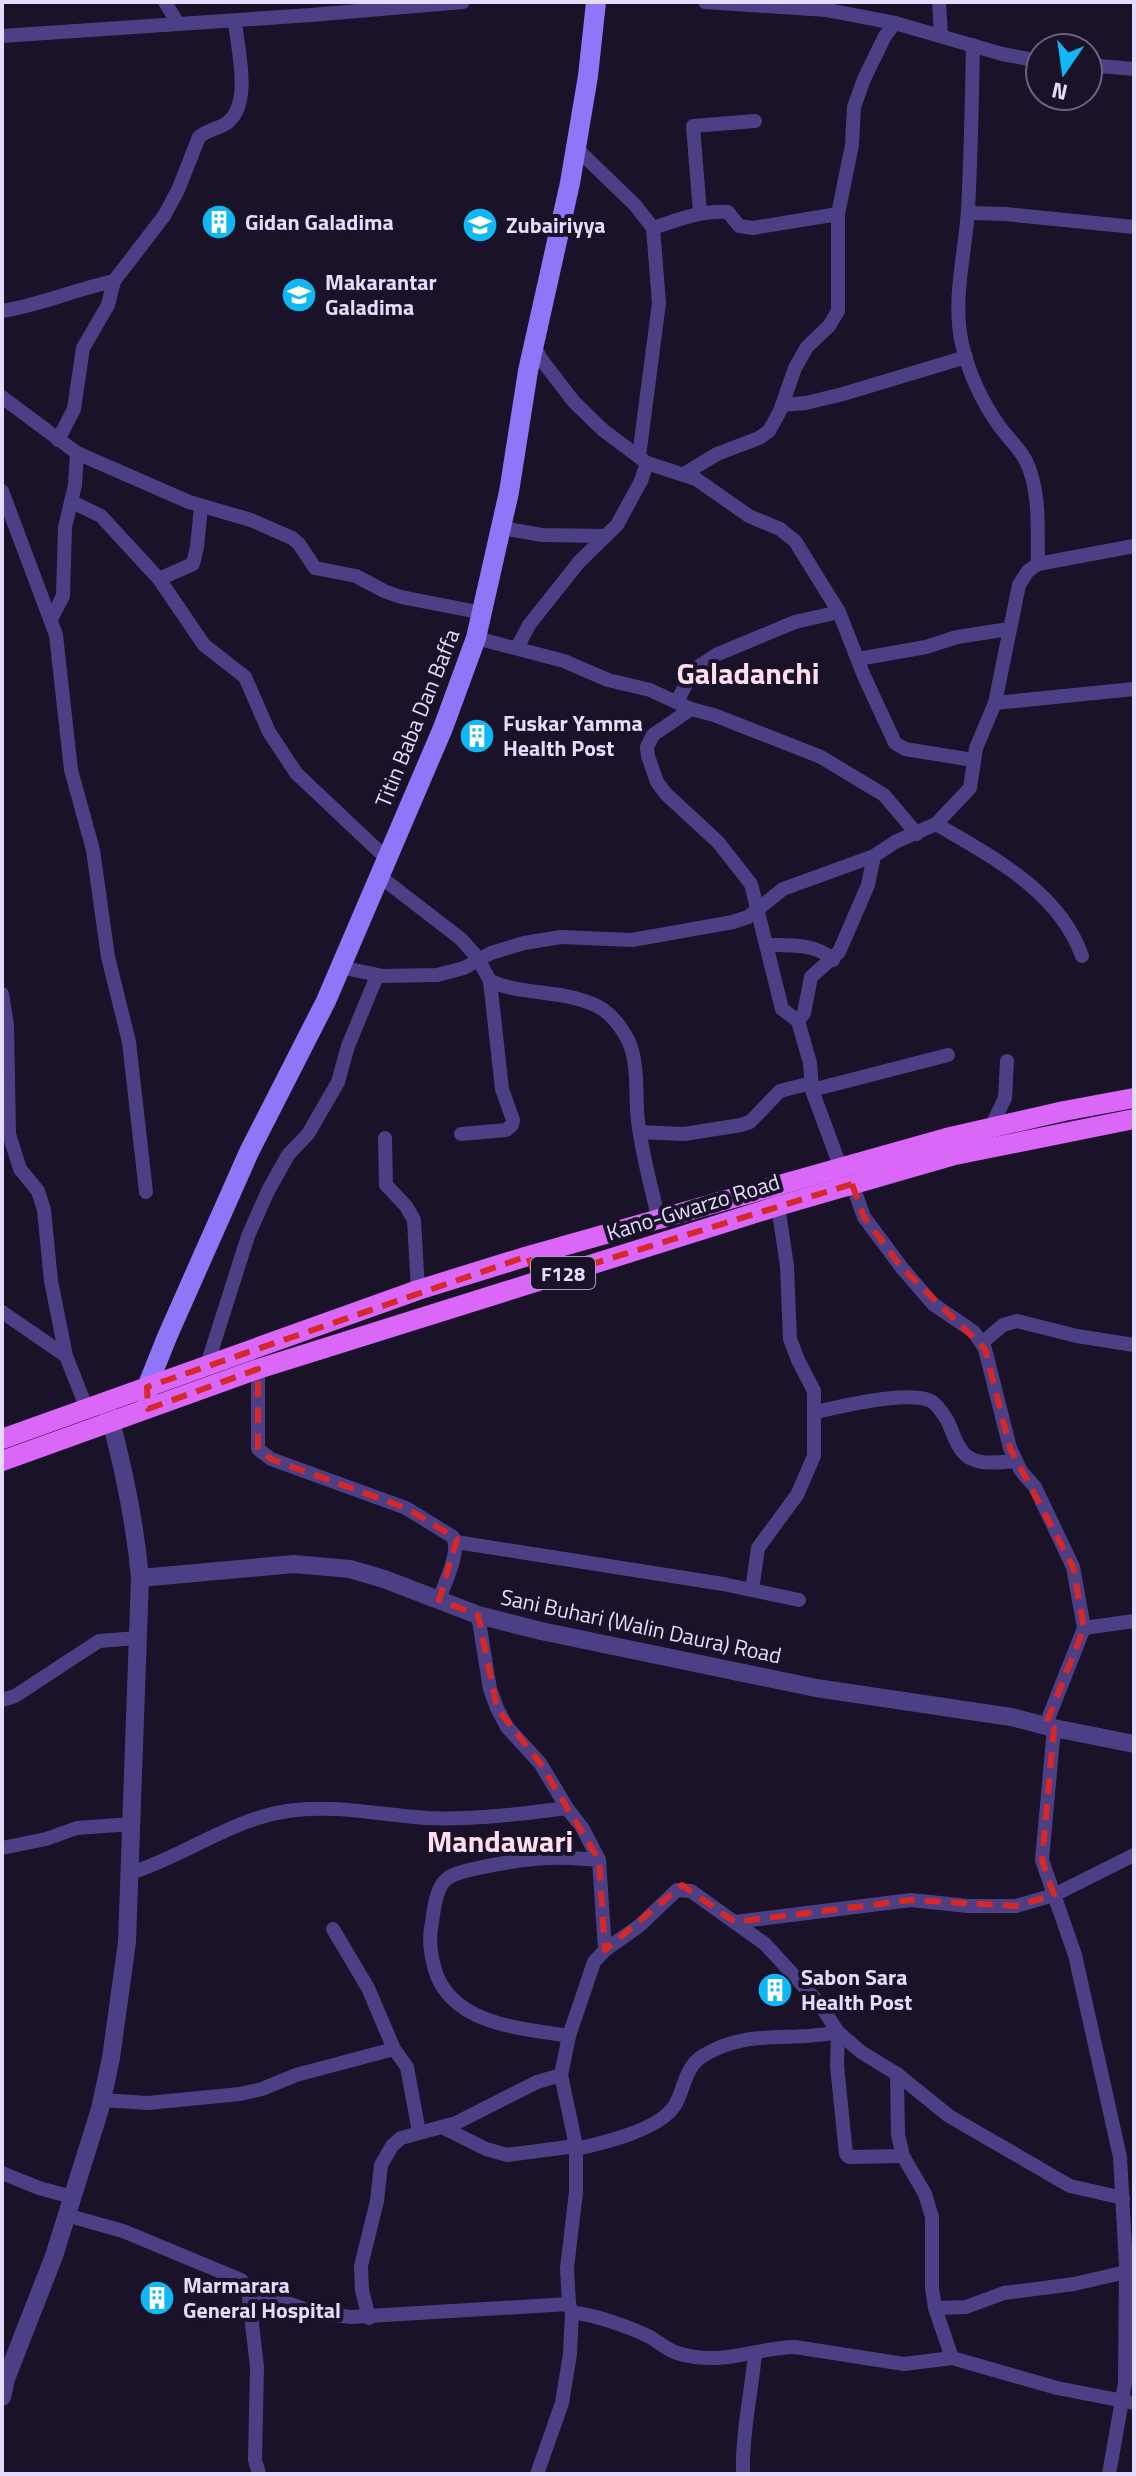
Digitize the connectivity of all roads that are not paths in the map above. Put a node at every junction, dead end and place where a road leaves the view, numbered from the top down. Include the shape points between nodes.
1 (165, 2) edge
2 (463, 2) edge
3 (596, 2) edge
4 (705, 2) edge
5 (939, 2) edge
6 (772, 4) edge
7 (389, 6) edge
8 (235, 21) junction
9 (895, 23) junction
10 (178, 24) junction
11 (2, 36) edge
12 (941, 36) junction
13 (973, 45) junction
14 (1024, 57) edge
15 (1104, 66) edge
16 (1134, 69) edge
17 (755, 121) dead end
18 (577, 149) junction
19 (700, 213) junction
20 (968, 213) junction
21 (838, 214) junction
22 (1134, 227) edge
23 (653, 228) junction
24 (114, 281) junction
25 (2, 311) edge
26 (534, 346) junction
27 (966, 357) junction
28 (2, 397) edge
29 (782, 405) junction
30 (58, 440) junction
31 (77, 453) junction
32 (643, 460) junction
33 (684, 474) junction
34 (2, 491) edge
35 (72, 502) junction
36 (201, 507) junction
37 (501, 528) junction
38 (604, 536) junction
39 (1134, 546) edge
40 (1038, 564) junction
41 (159, 579) junction
42 (839, 612) junction
43 (483, 613) junction
44 (51, 619) junction
45 (1009, 629) junction
46 (476, 638) junction
47 (517, 648) junction
48 (858, 659) junction
49 (1134, 689) edge
50 (995, 703) junction
51 (684, 706) junction
52 (973, 760) junction
53 (936, 824) junction
54 (917, 834) junction
55 (874, 856) junction
56 (382, 866) junction
57 (758, 909) junction
58 (766, 945) junction
59 (1082, 956) dead end
60 (833, 960) junction
61 (478, 961) junction
62 (340, 967) junction
63 (377, 976) junction
64 (490, 981) junction
65 (2, 994) edge
66 (798, 1021) junction
67 (948, 1055) dead end
68 (1007, 1061) dead end
69 (812, 1086) junction
70 (1134, 1098) edge
71 (6, 1110) edge
72 (1134, 1119) edge
73 (991, 1127) junction
74 (640, 1132) junction
75 (461, 1134) dead end
76 (385, 1138) dead end
77 (840, 1166) junction
78 (852, 1184) junction
79 (146, 1192) dead end
80 (778, 1206) junction
81 (658, 1217) junction
82 (528, 1256) junction
83 (537, 1281) junction
84 (418, 1290) junction
85 (2, 1312) edge
86 (982, 1343) junction
87 (1134, 1345) edge
88 (66, 1356) junction
89 (207, 1365) junction
90 (258, 1369) junction
91 (147, 1387) junction
92 (96, 1405) junction
93 (148, 1409) junction
94 (816, 1412) junction
95 (111, 1422) junction
96 (2, 1439) edge
97 (2, 1461) edge
98 (1016, 1461) junction
99 (456, 1542) junction
100 (140, 1578) junction
101 (752, 1590) junction
102 (439, 1600) junction
103 (799, 1600) dead end
104 (478, 1615) junction
105 (1134, 1621) edge
106 (1084, 1628) junction
107 (138, 1638) junction
108 (2, 1700) edge
109 (1050, 1726) junction
110 (1134, 1744) edge
111 (567, 1808) junction
112 (132, 1824) junction
113 (2, 1848) edge
114 (1134, 1855) edge
115 (599, 1860) junction
116 (130, 1873) junction
117 (1054, 1895) junction
118 (735, 1922) junction
119 (333, 1929) dead end
120 (605, 1950) junction
121 (838, 2032) junction
122 (569, 2036) junction
123 (394, 2049) junction
124 (897, 2074) junction
125 (561, 2075) junction
126 (102, 2100) junction
127 (442, 2127) junction
128 (419, 2132) junction
129 (576, 2148) junction
130 (903, 2156) junction
131 (2, 2173) edge
132 (1123, 2198) junction
133 (69, 2206) junction
134 (1129, 2266) edge
135 (248, 2289) junction
136 (935, 2308) junction
137 (571, 2309) junction
138 (369, 2318) junction
139 (755, 2354) junction
140 (952, 2358) junction
141 (2, 2397) edge
142 (1128, 2402) edge
143 (259, 2474) edge
144 (537, 2474) edge
145 (743, 2474) edge
146 (1109, 2474) edge

1 - 10 street
2 - 7 street
3 - 18 main road, Titin Baba Dan Baffa
4 - 6 street
5 - 12 street
6 - 9 street
7 - 8 street
8 - 10 street
8 - 24 street via 242,77 234,114 199,137 164,216
9 - 12 street
9 - 21 street via 854,107
10 - 11 street
12 - 13 street
13 - 14 street
13 - 20 street
15 - 16 street
17 - 19 street via 693,126
18 - 23 street
18 - 26 main road, Titin Baba Dan Baffa
19 - 21 street via 728,212 739,226 753,228
19 - 23 street
20 - 22 street
20 - 27 street via 957,301
21 - 29 street via 838,311 807,347
23 - 32 street via 659,303
24 - 25 street
24 - 30 street via 104,313 83,348 74,409
26 - 32 street via 574,402
26 - 37 main road, Titin Baba Dan Baffa
27 - 29 street via 843,394
27 - 40 street via 987,408 1026,460 1034,487
28 - 30 street
29 - 33 street via 764,436
30 - 31 street
31 - 35 street
31 - 36 street
32 - 33 street
32 - 38 street via 641,481 617,525
33 - 42 street via 749,516 789,534
34 - 44 street
35 - 41 street via 101,516
35 - 44 street via 65,527 63,596
36 - 41 street via 193,564
36 - 43 street via 292,538 311,565 323,572 356,576 401,597
37 - 38 street
37 - 43 main road, Titin Baba Dan Baffa
38 - 47 street via 529,625
39 - 40 street
40 - 45 street via 1019,585
41 - 56 street via 204,645 245,677 269,732 296,773
42 - 48 street
42 - 51 street via 769,631 718,654 693,670
43 - 46 main road, Titin Baba Dan Baffa
44 - 79 street via 71,770 93,850 108,957 129,1042
45 - 48 street
45 - 50 street
46 - 47 street
46 - 56 main road, Titin Baba Dan Baffa
47 - 51 street
48 - 52 street via 899,747
49 - 50 street
50 - 52 street
51 - 54 street via 821,757 884,795
51 - 57 street via 647,747 657,782 746,874
52 - 53 street via 970,788
53 - 54 street
53 - 59 street via 1031,885 1058,912
54 - 55 street
55 - 57 street via 783,889
55 - 60 street via 861,903
56 - 61 street
56 - 62 main road, Titin Baba Dan Baffa
57 - 58 street
57 - 61 street via 742,920 653,937 561,937 524,943
58 - 60 street via 817,950
58 - 66 street via 782,1009
60 - 66 street via 811,977
61 - 63 street via 437,975
61 - 64 street
62 - 63 street
62 - 91 main road, Titin Baba Dan Baffa via 249,1152
63 - 89 street via 338,1082 308,1134 288,1155 248,1236
64 - 74 street via 571,996 606,1011 629,1043
64 - 75 street via 502,1089 513,1120 506,1130
65 - 71 street
66 - 69 street
67 - 69 street
68 - 73 street via 1005,1098
69 - 74 street via 780,1091 741,1125 684,1134
69 - 77 street
70 - 73 main road, Kano-Gwarzo Road / F128
71 - 88 street via 20,1169 38,1191 44,1210
72 - 78 main road, Kano-Gwarzo Road / F128 via 955,1155
73 - 77 main road, Kano-Gwarzo Road / F128
74 - 81 street
76 - 84 street via 386,1185 414,1220
77 - 81 main road, Kano-Gwarzo Road / F128
78 - 80 main road, Kano-Gwarzo Road / F128
78 - 86 street via 864,1217 902,1268 933,1304
80 - 83 main road, Kano-Gwarzo Road / F128
80 - 94 street via 790,1339 814,1391
81 - 82 main road, Kano-Gwarzo Road / F128
82 - 83 main road
82 - 84 main road, Kano-Gwarzo Road / F128
83 - 90 main road, Kano-Gwarzo Road / F128
84 - 89 main road, Kano-Gwarzo Road / F128
85 - 88 street
86 - 87 street via 1003,1325 1017,1321
86 - 98 street
88 - 92 street
89 - 91 main road, Kano-Gwarzo Road / F128
90 - 93 main road, Kano-Gwarzo Road / F128
90 - 99 street via 258,1449 271,1459 406,1508
91 - 92 main road, Kano-Gwarzo Road / F128
91 - 93 main road, Titin Baba Dan Baffa
92 - 95 street
92 - 96 main road, Kano-Gwarzo Road / F128
93 - 95 main road, Kano-Gwarzo Road / F128
94 - 98 street via 862,1401 931,1401 942,1411 961,1451 985,1463
94 - 101 street via 810,1468 758,1548
95 - 97 main road, Kano-Gwarzo Road / F128
95 - 100 street
98 - 106 street via 1035,1487 1073,1567
99 - 101 street
99 - 102 street
100 - 102 street, Sani Buhari (Walin Daura) Road via 294,1564 350,1569
100 - 107 street
101 - 103 street
102 - 104 street, Sani Buhari (Walin Daura) Road
104 - 109 street, Sani Buhari (Walin Daura) Road via 816,1688
104 - 111 street via 497,1708 507,1727 536,1756
105 - 106 street
106 - 109 street
107 - 108 street via 99,1641
107 - 112 street
109 - 110 street, Sani Buhari (Walin Daura) Road
109 - 117 street via 1042,1860
111 - 115 street
111 - 116 street via 457,1819 341,1809 283,1811
112 - 113 street via 77,1828
112 - 116 street
114 - 117 street
115 - 120 street
115 - 122 street via 547,1857 450,1876 440,1887 431,1926 431,1960 448,1996 474,2015
116 - 126 street via 127,1942
117 - 118 street via 1016,1906 911,1900
117 - 132 street via 1075,1955 1113,2114
118 - 120 street via 691,1891 677,1890
118 - 121 street via 765,1944
119 - 123 street via 368,1988
120 - 122 street via 594,1962
121 - 124 street
121 - 129 street via 742,2039 714,2051 690,2069 669,2112 622,2138
121 - 130 street via 846,2154
122 - 125 street
123 - 126 street via 240,2094 148,2103
123 - 128 street via 407,2067
124 - 130 street
124 - 132 street via 949,2116 1070,2186
125 - 127 street
125 - 129 street
126 - 133 street
127 - 128 street
127 - 129 street via 507,2155
128 - 138 street via 401,2138 383,2158 361,2266
129 - 137 street via 567,2268
130 - 136 street via 932,2217
131 - 133 street
132 - 134 street
133 - 135 street via 241,2280
133 - 141 street
134 - 136 street via 1074,2284 1004,2293 966,2307
134 - 142 street
135 - 138 street via 316,2313
135 - 143 street via 257,2367
136 - 140 street
137 - 138 street
137 - 139 street via 652,2338 676,2353 723,2360
137 - 144 street via 562,2403
139 - 140 street via 795,2347 904,2364
139 - 145 street
140 - 142 street
142 - 146 street

